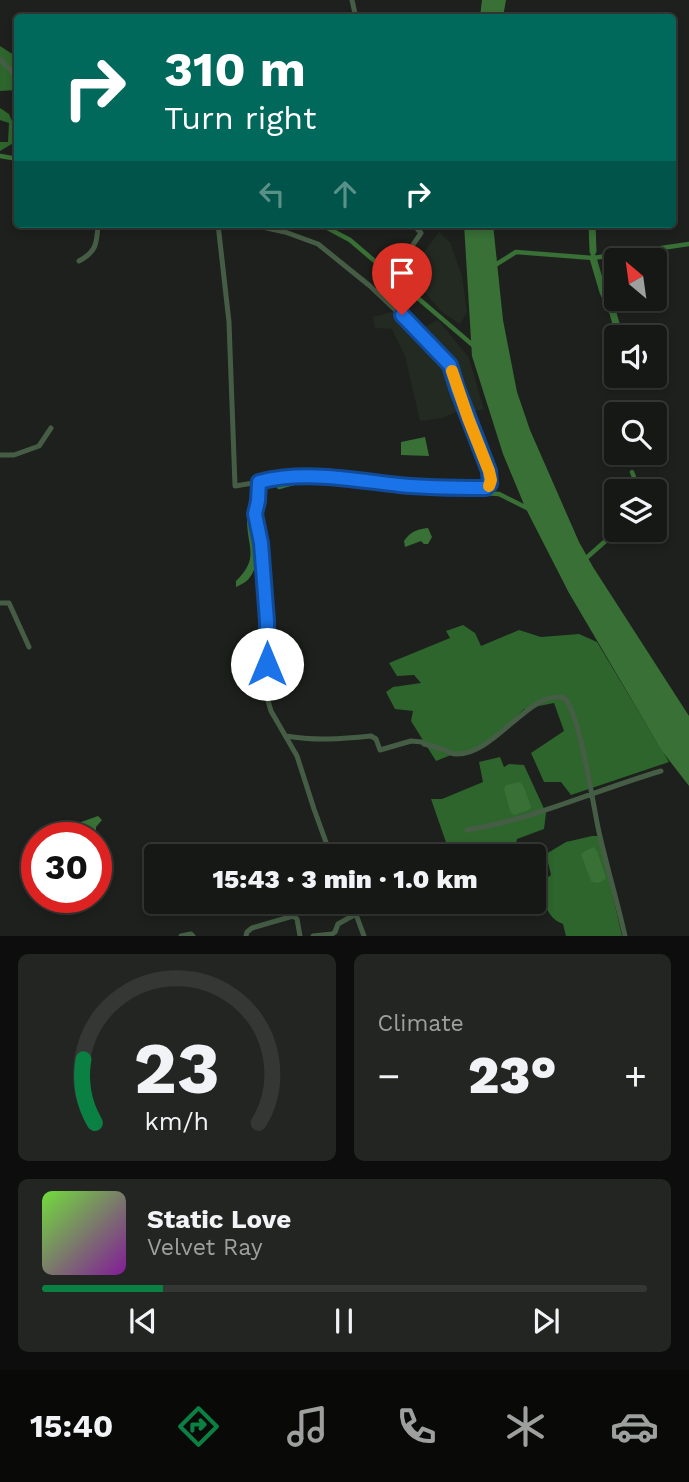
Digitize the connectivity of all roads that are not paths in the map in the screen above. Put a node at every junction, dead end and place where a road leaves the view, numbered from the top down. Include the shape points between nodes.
1 (0, 59) edge
2 (14, 74) edge
3 (97, 228) edge
4 (218, 228) edge
5 (267, 228) edge
6 (417, 228) edge
7 (79, 261) dead end
8 (380, 295) junction
9 (51, 428) dead end
10 (0, 455) edge
11 (259, 482) junction
12 (0, 603) edge
13 (29, 647) dead end
14 (286, 736) junction
15 (662, 771) dead end
16 (591, 795) junction
17 (467, 830) dead end
18 (327, 844) edge
19 (356, 914) joint
20 (181, 936) edge
21 (193, 936) edge
22 (246, 936) edge
23 (300, 936) edge
24 (313, 936) edge
25 (364, 936) edge
26 (625, 936) edge

1 - 2 street
3 - 7 street via 94,248
4 - 11 street via 229,323 235,486
5 - 8 street via 318,244
6 - 8 street via 421,233 395,271 399,274
8 - 11 street via 450,365 490,484 486,488 435,487 292,477
9 - 10 street via 39,446
11 - 14 street via 255,514 267,621 267,696
12 - 13 street via 9,603
14 - 16 street via 330,740 371,736 380,750 411,741 455,755 481,746 522,714 562,696 571,706
14 - 18 street
15 - 16 street
16 - 17 street via 530,816
16 - 26 street
19 - 24 street via 338,924 332,934
19 - 25 street
20 - 21 street
22 - 23 street via 252,928 293,916

